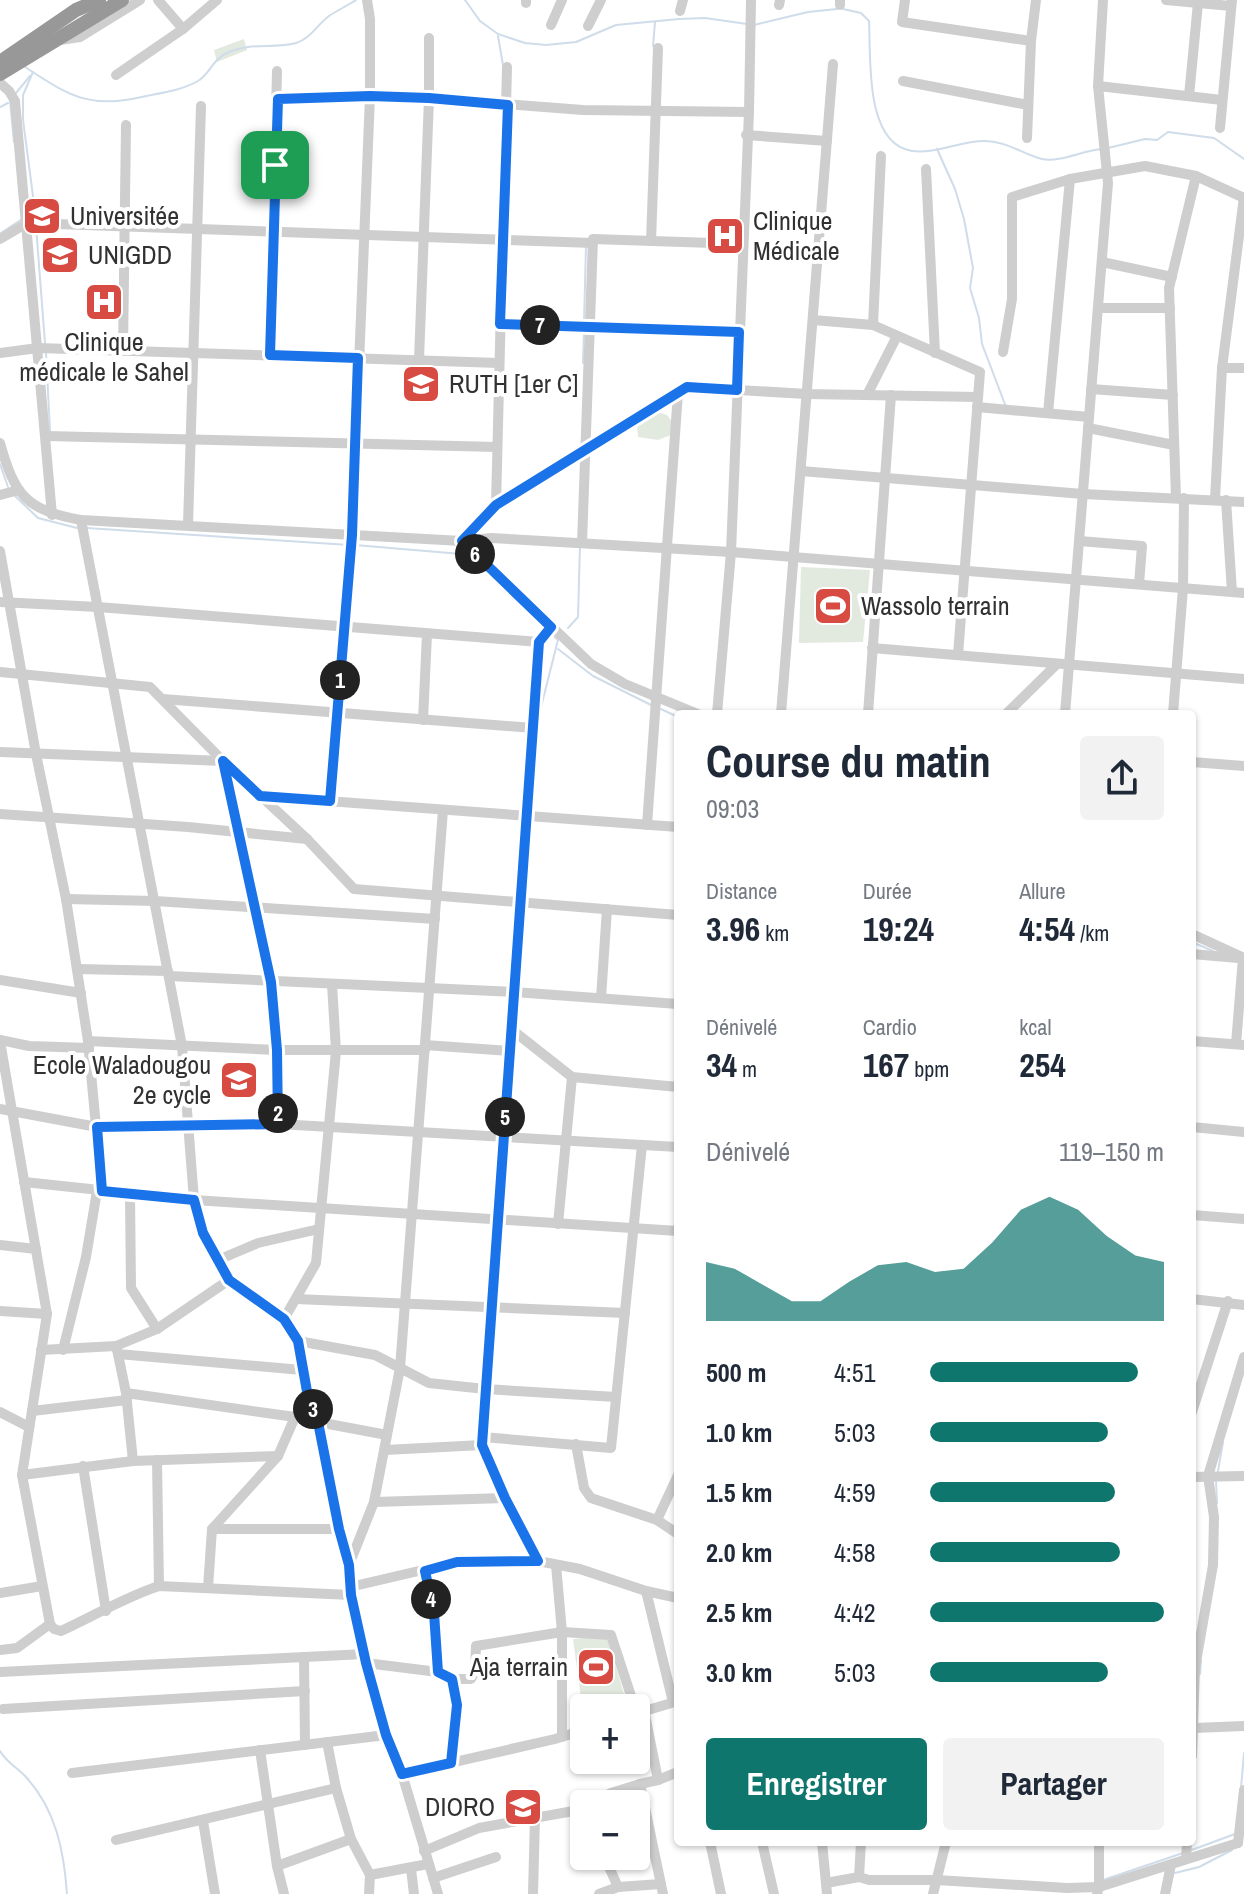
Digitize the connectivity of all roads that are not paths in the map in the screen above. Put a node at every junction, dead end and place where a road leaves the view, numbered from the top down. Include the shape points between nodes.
1 (99, 0) edge
2 (122, 0) edge
3 (140, 0) edge
4 (158, 0) edge
5 (217, 0) edge
6 (367, 0) edge
7 (562, 0) edge
8 (601, 0) edge
9 (905, 0) edge
10 (1036, 0) edge
11 (1103, 0) edge
12 (1166, 0) edge
13 (1198, 3) junction
14 (1232, 3) edge
15 (750, 4) edge
16 (77, 5) edge
17 (551, 25) dead end
18 (588, 26) dead end
19 (183, 29) junction
20 (429, 38) dead end
21 (1031, 41) junction
22 (42, 43) junction
23 (658, 48) dead end
24 (0, 62) edge
25 (833, 64) dead end
26 (507, 67) dead end
27 (277, 71) dead end
28 (0, 74) edge
29 (116, 75) dead end
30 (903, 81) dead end
31 (0, 83) edge
32 (1098, 86) junction
33 (370, 96) junction
34 (1189, 96) junction
35 (429, 98) junction
36 (278, 99) junction
37 (1222, 100) junction
38 (508, 105) junction
39 (1028, 105) junction
40 (201, 106) dead end
41 (658, 109) junction
42 (749, 112) junction
43 (126, 125) dead end
44 (1220, 128) dead end
45 (746, 135) junction
46 (1027, 138) dead end
47 (827, 141) junction
48 (881, 156) dead end
49 (1107, 167) junction
50 (926, 169) dead end
51 (1196, 176) junction
52 (1070, 179) junction
53 (1244, 198) edge
54 (27, 223) junction
55 (125, 227) junction
56 (198, 229) junction
57 (273, 232) junction
58 (363, 235) junction
59 (423, 237) junction
60 (0, 239) edge
61 (503, 240) junction
62 (651, 241) junction
63 (593, 243) junction
64 (742, 244) junction
65 (1102, 262) junction
66 (1172, 277) junction
67 (1098, 308) junction
68 (1170, 308) junction
69 (813, 320) junction
70 (500, 324) junction
71 (873, 325) junction
72 (590, 327) junction
73 (739, 332) junction
74 (897, 336) junction
75 (38, 348) junction
76 (123, 351) junction
77 (1003, 352) dead end
78 (0, 353) edge
79 (194, 353) junction
80 (935, 353) junction
81 (270, 355) junction
82 (358, 358) junction
83 (419, 360) junction
84 (499, 363) junction
85 (1222, 368) junction
86 (1244, 368) edge
87 (1091, 389) junction
88 (737, 390) junction
89 (678, 393) junction
90 (807, 394) junction
91 (867, 395) junction
92 (891, 395) junction
93 (1173, 395) junction
94 (977, 402) junction
95 (1048, 413) junction
96 (1089, 423) junction
97 (46, 436) junction
98 (191, 440) junction
99 (0, 443) edge
100 (355, 444) junction
101 (1174, 445) junction
102 (497, 447) junction
103 (588, 448) junction
104 (801, 471) junction
105 (885, 478) junction
106 (971, 485) junction
107 (19, 490) junction
108 (1083, 494) junction
109 (0, 495) edge
110 (1180, 498) junction
111 (1220, 500) junction
112 (1244, 502) edge
113 (496, 505) junction
114 (52, 515) junction
115 (81, 520) junction
116 (188, 525) junction
117 (352, 535) junction
118 (462, 541) junction
119 (1079, 541) junction
120 (582, 543) junction
121 (667, 548) junction
122 (0, 551) edge
123 (731, 552) junction
124 (794, 557) junction
125 (879, 564) junction
126 (964, 570) junction
127 (1076, 579) junction
128 (1139, 584) junction
129 (1183, 588) junction
130 (1232, 592) junction
131 (1244, 593) edge
132 (4, 602) edge
133 (98, 607) junction
134 (344, 627) junction
135 (551, 627) junction
136 (427, 634) junction
137 (539, 642) junction
138 (872, 648) junction
139 (958, 655) junction
140 (1057, 664) junction
141 (1069, 665) junction
142 (0, 672) edge
143 (22, 674) junction
144 (1175, 674) junction
145 (1244, 679) edge
146 (112, 683) junction
147 (655, 697) junction
148 (163, 699) junction
149 (688, 710) edge
150 (717, 710) edge
151 (781, 710) edge
152 (868, 710) edge
153 (1010, 710) edge
154 (1065, 710) edge
155 (1173, 710) edge
156 (338, 712) junction
157 (423, 720) junction
158 (533, 728) junction
159 (0, 752) edge
160 (36, 754) junction
161 (126, 757) junction
162 (223, 761) junction
163 (1196, 762) edge
164 (1244, 766) edge
165 (260, 796) junction
166 (330, 801) junction
167 (443, 810) junction
168 (0, 814) edge
169 (526, 816) junction
170 (51, 818) junction
171 (141, 825) junction
172 (647, 825) junction
173 (674, 827) edge
174 (240, 832) junction
175 (307, 839) junction
176 (436, 896) junction
177 (66, 899) junction
178 (155, 901) junction
179 (520, 902) junction
180 (255, 907) junction
181 (607, 909) junction
182 (674, 915) edge
183 (435, 919) junction
184 (1196, 936) edge
185 (1196, 954) edge
186 (1244, 958) edge
187 (77, 969) junction
188 (168, 974) junction
189 (0, 980) edge
190 (271, 982) junction
191 (332, 984) junction
192 (429, 988) junction
193 (514, 992) junction
194 (81, 993) junction
195 (601, 998) junction
196 (674, 1004) edge
197 (511, 1029) junction
198 (0, 1040) edge
199 (1196, 1041) edge
200 (89, 1044) junction
201 (1240, 1044) edge
202 (182, 1046) junction
203 (425, 1047) junction
204 (277, 1050) junction
205 (336, 1051) junction
206 (510, 1051) junction
207 (572, 1077) junction
208 (674, 1087) edge
209 (0, 1109) edge
210 (12, 1111) junction
211 (278, 1124) junction
212 (188, 1125) junction
213 (329, 1126) junction
214 (97, 1127) junction
215 (1196, 1127) edge
216 (418, 1132) junction
217 (1244, 1132) edge
218 (504, 1137) junction
219 (566, 1141) junction
220 (642, 1145) junction
221 (674, 1147) edge
222 (24, 1182) junction
223 (99, 1191) junction
224 (130, 1195) junction
225 (194, 1200) junction
226 (321, 1208) junction
227 (412, 1214) junction
228 (1196, 1215) edge
229 (1244, 1219) edge
230 (498, 1220) junction
231 (558, 1224) junction
232 (319, 1229) junction
233 (634, 1229) junction
234 (674, 1231) edge
235 (0, 1245) edge
236 (36, 1249) junction
237 (218, 1260) junction
238 (229, 1280) junction
239 (296, 1299) junction
240 (1196, 1299) edge
241 (1228, 1301) junction
242 (405, 1305) junction
243 (1244, 1305) edge
244 (492, 1306) junction
245 (0, 1311) edge
246 (625, 1313) junction
247 (47, 1314) junction
248 (284, 1319) junction
249 (157, 1329) junction
250 (298, 1341) junction
251 (41, 1350) junction
252 (63, 1350) junction
253 (117, 1350) junction
254 (1244, 1357) edge
255 (400, 1368) junction
256 (302, 1370) junction
257 (1242, 1375) edge
258 (485, 1389) junction
259 (127, 1396) junction
260 (308, 1397) junction
261 (616, 1397) junction
262 (1196, 1400) edge
263 (32, 1411) junction
264 (0, 1412) edge
265 (295, 1417) junction
266 (318, 1422) junction
267 (29, 1427) junction
268 (387, 1435) junction
269 (482, 1441) junction
270 (576, 1444) junction
271 (385, 1450) junction
272 (278, 1456) junction
273 (157, 1460) junction
274 (133, 1461) junction
275 (83, 1466) junction
276 (22, 1475) junction
277 (1208, 1476) junction
278 (1244, 1476) edge
279 (1196, 1477) edge
280 (674, 1484) edge
281 (505, 1498) junction
282 (374, 1502) junction
283 (657, 1520) junction
284 (212, 1529) junction
285 (339, 1529) junction
286 (674, 1531) edge
287 (538, 1561) junction
288 (349, 1565) junction
289 (556, 1565) junction
290 (425, 1571) junction
291 (42, 1586) junction
292 (159, 1586) junction
293 (208, 1588) junction
294 (351, 1591) junction
295 (646, 1591) junction
296 (0, 1593) edge
297 (674, 1597) edge
298 (106, 1611) junction
299 (50, 1624) junction
300 (562, 1632) junction
301 (0, 1650) edge
302 (1196, 1653) edge
303 (304, 1657) junction
304 (366, 1659) junction
305 (0, 1672) edge
306 (438, 1672) junction
307 (452, 1679) junction
308 (305, 1691) junction
309 (632, 1694) edge
310 (674, 1694) edge
311 (674, 1702) edge
312 (650, 1708) edge
313 (3, 1709) dead end
314 (1244, 1726) edge
315 (1196, 1728) edge
316 (570, 1734) edge
317 (386, 1735) junction
318 (562, 1737) junction
319 (327, 1742) junction
320 (305, 1745) junction
321 (260, 1750) junction
322 (650, 1752) edge
323 (451, 1763) junction
324 (72, 1773) dead end
325 (402, 1774) junction
326 (674, 1774) edge
327 (658, 1780) junction
328 (640, 1784) junction
329 (336, 1788) junction
330 (621, 1790) edge
331 (1244, 1790) edge
332 (268, 1805) junction
333 (570, 1813) edge
334 (535, 1817) junction
335 (203, 1821) junction
336 (351, 1839) junction
337 (116, 1840) dead end
338 (1241, 1845) edge
339 (711, 1846) edge
340 (763, 1846) edge
341 (822, 1846) edge
342 (861, 1846) edge
343 (945, 1846) edge
344 (1099, 1846) edge
345 (1187, 1846) edge
346 (424, 1851) junction
347 (496, 1857) dead end
348 (1186, 1859) junction
349 (428, 1864) junction
350 (1171, 1865) junction
351 (277, 1866) junction
352 (411, 1869) junction
353 (609, 1870) edge
354 (370, 1875) junction
355 (859, 1877) junction
356 (433, 1878) junction
357 (937, 1880) junction
358 (662, 1889) edge
359 (826, 1889) edge
360 (615, 1890) edge
361 (1098, 1890) edge
362 (215, 1894) edge
363 (284, 1894) edge
364 (369, 1894) edge
365 (414, 1894) edge
366 (438, 1894) edge
367 (533, 1894) edge
368 (599, 1894) edge
369 (721, 1894) edge
370 (774, 1894) edge
371 (933, 1894) edge
372 (1165, 1894) edge

1 - 16 highway
2 - 22 highway
3 - 22 street via 80,37
4 - 19 street
5 - 19 street
6 - 33 street
7 - 17 street
8 - 18 street
9 - 21 street via 902,22
10 - 21 street
11 - 32 street
12 - 13 street
13 - 14 street
13 - 34 street
14 - 37 street
15 - 42 street
16 - 22 highway
19 - 29 street
20 - 35 street
21 - 39 street
22 - 24 highway
22 - 28 highway
23 - 41 street
25 - 47 street
26 - 38 street
27 - 36 street
30 - 39 street
31 - 54 street via 15,101
32 - 34 street
32 - 49 street
33 - 35 street
33 - 36 street
33 - 58 street
34 - 37 street
35 - 38 street
35 - 59 street
36 - 57 street
37 - 44 street
38 - 41 street
38 - 61 street
39 - 46 street
40 - 56 street
41 - 42 street
41 - 62 street
42 - 45 street
43 - 55 street
45 - 47 street
45 - 64 street
47 - 69 street
48 - 71 street
49 - 51 street via 1145,166
49 - 52 street
49 - 65 street
50 - 80 street
51 - 53 street
51 - 66 street
52 - 77 street via 1012,197 1012,299
52 - 95 street
53 - 85 street
54 - 55 street
54 - 60 street
54 - 75 street
55 - 56 street
55 - 76 street
56 - 57 street
56 - 79 street
57 - 58 street
57 - 81 street
58 - 59 street
58 - 82 street
59 - 61 street
59 - 83 street
61 - 63 street
61 - 70 street
62 - 63 street
62 - 64 street
63 - 72 street
64 - 73 street
65 - 66 street
65 - 67 street
66 - 68 street
67 - 68 street
67 - 87 street
68 - 93 street
69 - 71 street
69 - 90 street
70 - 72 street
70 - 84 street
71 - 74 street
72 - 73 street
72 - 103 street
73 - 88 street
74 - 80 street
74 - 91 street
75 - 76 street
75 - 78 street
75 - 97 street
76 - 79 street
79 - 81 street
79 - 98 street
80 - 94 street via 980,372
81 - 82 street
82 - 83 street
82 - 100 street
83 - 84 street
84 - 102 street
85 - 86 street
85 - 111 street
87 - 93 street
87 - 96 street
88 - 89 street via 687,387
88 - 90 street
88 - 123 street
89 - 103 street
89 - 121 street
90 - 91 street
90 - 104 street
91 - 92 street
92 - 94 street
92 - 105 street
93 - 101 street
94 - 95 street
94 - 106 street
95 - 96 street
96 - 101 street
96 - 108 street
97 - 98 street
97 - 114 street
98 - 100 street
98 - 116 street
99 - 107 street
100 - 102 street
100 - 117 street
101 - 110 street
102 - 113 street
103 - 113 street
103 - 120 street
104 - 105 street
104 - 124 street
105 - 106 street
105 - 125 street
106 - 108 street
106 - 126 street
107 - 109 street
107 - 114 street
108 - 110 street
108 - 119 street
110 - 111 street
110 - 129 street
111 - 112 street
111 - 130 street
113 - 118 street
114 - 115 street
115 - 116 street
115 - 133 street
116 - 117 street
117 - 118 street
117 - 134 street
118 - 120 street
118 - 135 street
119 - 127 street
119 - 128 street via 1142,546
120 - 121 street
121 - 123 street
121 - 147 street
122 - 132 street
123 - 124 street
123 - 150 street
124 - 125 street
124 - 151 street
125 - 126 street
125 - 138 street
126 - 127 street
126 - 139 street
127 - 128 street
127 - 141 street
128 - 129 street
129 - 130 street
129 - 144 street
130 - 131 street
132 - 133 street
132 - 143 street
133 - 134 street
133 - 146 street
134 - 136 street
134 - 156 street
135 - 137 street
135 - 147 street via 591,664
136 - 137 street
136 - 157 street
137 - 158 street
138 - 139 street
138 - 152 street
139 - 140 street
140 - 141 street
140 - 153 street
141 - 144 street
141 - 154 street
142 - 143 street
143 - 146 street
143 - 160 street
144 - 145 street
144 - 155 street
146 - 148 street via 150,687
146 - 161 street
147 - 149 street
147 - 172 street
148 - 156 street
148 - 162 street
156 - 157 street
156 - 166 street
157 - 158 street
158 - 169 street
159 - 160 street
160 - 161 street
160 - 170 street
161 - 162 street
161 - 171 street
162 - 165 street
162 - 174 street
163 - 164 street
165 - 166 street
165 - 175 street
166 - 167 street
167 - 169 street
167 - 176 street
168 - 170 street
169 - 172 street
169 - 179 street
170 - 171 street
170 - 177 street
171 - 174 street
171 - 178 street
172 - 173 street
174 - 175 street
174 - 180 street
175 - 176 street via 354,889
176 - 179 street
176 - 183 street
177 - 178 street
177 - 187 street
178 - 180 street
178 - 188 street
179 - 181 street
179 - 193 street
180 - 183 street
180 - 190 street
181 - 182 street
181 - 195 street
183 - 192 street
184 - 186 street
185 - 186 street
186 - 201 street
187 - 188 street
187 - 194 street
188 - 190 street
188 - 202 street
189 - 194 street
190 - 191 street
190 - 204 street
191 - 192 street
191 - 205 street
192 - 193 street
192 - 203 street
193 - 195 street
193 - 197 street
194 - 200 street
195 - 196 street
197 - 206 street
197 - 207 street
198 - 200 street via 29,1046
198 - 210 street
199 - 201 street
200 - 202 street
200 - 214 street
202 - 204 street
202 - 212 street
203 - 205 street
203 - 206 street
203 - 216 street
204 - 205 street
204 - 211 street
205 - 213 street
206 - 218 street
207 - 208 street
207 - 219 street
209 - 210 street
210 - 214 street
210 - 222 street
211 - 212 street
211 - 213 street
212 - 214 street
212 - 225 street
213 - 216 street
213 - 226 street
214 - 223 street
215 - 217 street
216 - 218 street
216 - 227 street
218 - 219 street
218 - 230 street
219 - 220 street
219 - 231 street
220 - 221 street
220 - 233 street
222 - 223 street
222 - 236 street
223 - 224 street
223 - 252 street
224 - 225 street
224 - 249 street via 131,1288
225 - 226 street
225 - 237 street
226 - 227 street
226 - 232 street
227 - 230 street
227 - 242 street
228 - 229 street
230 - 231 street
230 - 244 street
231 - 233 street
232 - 237 street via 258,1243
232 - 239 street via 316,1263
233 - 234 street
233 - 246 street
235 - 236 street
236 - 247 street
237 - 238 street
238 - 248 street
238 - 249 street
239 - 242 street
239 - 248 street
240 - 241 street
241 - 243 street
241 - 262 street
242 - 244 street
242 - 255 street
244 - 246 street
244 - 258 street
245 - 247 street
246 - 261 street
247 - 251 street
248 - 250 street
249 - 253 street
250 - 255 street via 375,1355
250 - 256 street
251 - 252 street
251 - 263 street
252 - 253 street
253 - 256 street
253 - 259 street
254 - 257 street
255 - 258 street via 429,1383
255 - 268 street
256 - 260 street
257 - 277 street
258 - 261 street
258 - 269 street
259 - 263 street
259 - 265 street
259 - 274 street
260 - 265 street
260 - 266 street
261 - 270 street via 611,1448
263 - 267 street
264 - 267 street
265 - 272 street
266 - 268 street
266 - 285 street
267 - 276 street
268 - 271 street
269 - 270 street
269 - 271 street
269 - 281 street
270 - 283 street via 584,1488 591,1498
271 - 282 street
272 - 273 street
272 - 284 street
273 - 274 street
273 - 292 street
274 - 275 street
275 - 276 street
275 - 298 street
276 - 291 street
277 - 278 street
277 - 279 street
277 - 302 street via 1213,1565
280 - 283 street
281 - 282 street
281 - 287 street
282 - 288 street
283 - 286 street
284 - 285 street
284 - 293 street
285 - 288 street
287 - 289 street
287 - 290 street via 457,1562
288 - 294 street
289 - 295 street
289 - 300 street
290 - 294 street
290 - 306 street
291 - 296 street
291 - 299 street
292 - 293 street
292 - 298 street
293 - 294 street
294 - 304 street
295 - 297 street
295 - 310 street
298 - 299 street via 61,1631
299 - 301 street via 17,1648
300 - 307 street via 476,1646 471,1679
300 - 309 street via 611,1635
300 - 318 street
303 - 304 street
303 - 305 street
303 - 308 street
304 - 306 street
304 - 317 street
306 - 307 street
307 - 323 street via 457,1705
308 - 313 street
308 - 320 street
311 - 312 street
314 - 315 street
316 - 318 street
317 - 319 street
317 - 325 street
318 - 323 street
319 - 320 street
319 - 329 street
320 - 321 street
321 - 324 street
321 - 332 street
322 - 327 street
323 - 325 street
325 - 346 street
326 - 327 street
327 - 328 street
328 - 330 street
328 - 358 street
329 - 332 street
329 - 336 street
331 - 338 street
332 - 335 street
332 - 351 street
333 - 334 street
334 - 346 street via 479,1828
334 - 367 street
335 - 337 street
335 - 362 street
336 - 351 street
336 - 354 street
338 - 348 street
339 - 369 street
340 - 370 street
341 - 359 street
342 - 355 street
343 - 357 street
344 - 361 street
345 - 348 street
346 - 349 street
347 - 356 street
348 - 350 street
349 - 352 street
349 - 356 street
350 - 361 street
350 - 372 street
351 - 363 street
352 - 354 street
352 - 365 street
353 - 360 street
354 - 364 street
355 - 357 street
355 - 359 street
356 - 366 street
357 - 361 street
357 - 371 street
358 - 360 street
360 - 368 street

